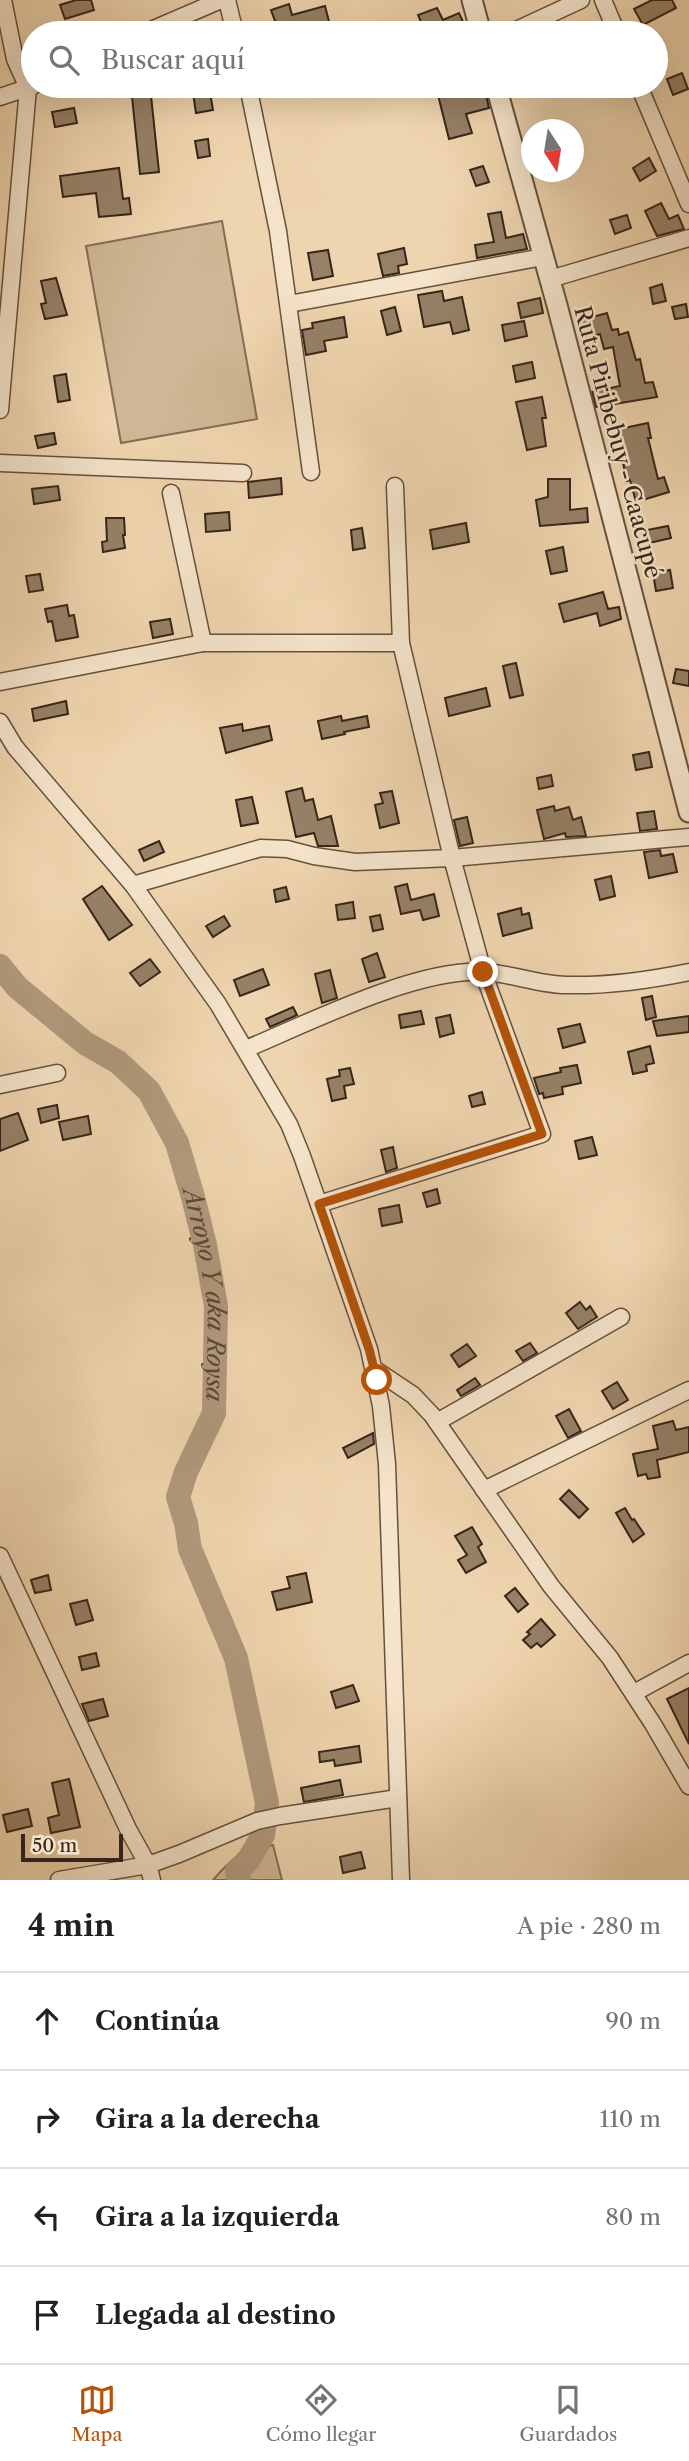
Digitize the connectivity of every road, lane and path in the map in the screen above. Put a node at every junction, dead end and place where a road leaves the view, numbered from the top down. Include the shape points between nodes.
1 (3, 0) edge
2 (221, 0) edge
3 (227, 0) edge
4 (472, 0) edge
5 (581, 0) edge
6 (603, 0) edge
7 (172, 21) edge
8 (232, 21) edge
9 (478, 21) edge
10 (536, 21) edge
11 (612, 21) edge
12 (21, 70) edge
13 (21, 90) edge
14 (0, 97) edge
15 (30, 98) edge
16 (251, 98) edge
17 (499, 98) edge
18 (644, 98) edge
19 (689, 204) edge
20 (689, 238) edge
21 (543, 257) junction
22 (550, 279) junction
23 (289, 304) junction
24 (0, 410) edge
25 (0, 463) edge
26 (310, 472) dead end
27 (243, 473) dead end
28 (395, 486) dead end
29 (171, 493) dead end
30 (203, 643) junction
31 (401, 643) junction
32 (0, 682) edge
33 (0, 722) edge
34 (683, 764) edge
35 (689, 812) edge
36 (689, 837) edge
37 (452, 858) junction
38 (133, 885) junction
39 (483, 972) junction
40 (689, 972) edge
41 (246, 1049) junction
42 (57, 1073) dead end
43 (0, 1085) edge
44 (319, 1204) junction
45 (621, 1317) dead end
46 (374, 1369) junction
47 (689, 1390) edge
48 (437, 1422) junction
49 (484, 1489) junction
50 (2, 1566) edge
51 (689, 1663) edge
52 (634, 1693) junction
53 (689, 1786) edge
54 (398, 1798) junction
55 (150, 1872) edge
56 (58, 1880) edge
57 (401, 1880) edge

1 - 12 street
2 - 7 street
3 - 8 street
4 - 9 street
5 - 10 street
6 - 11 street
13 - 14 street
15 - 24 street
16 - 23 street
17 - 21 street, Ruta Piribebuy - Caacupé
18 - 19 street
20 - 22 street
21 - 22 street, Ruta Piribebuy - Caacupé
21 - 23 street
22 - 34 street, Ruta Piribebuy - Caacupé
23 - 26 street
25 - 27 street
28 - 31 street
29 - 30 street
30 - 31 street
30 - 32 street
31 - 37 street
33 - 38 street via 15,747
34 - 35 street, Ruta Piribebuy - Caacupé
36 - 37 street
37 - 38 street via 355,862 261,848
37 - 39 street
38 - 41 street
39 - 40 street via 566,985
39 - 41 street via 450,974 388,991
39 - 44 street via 542,1134
41 - 44 street via 289,1124
42 - 43 street
44 - 46 street
45 - 48 street
46 - 48 street via 413,1395
46 - 54 street via 387,1464
47 - 49 street
48 - 49 street
49 - 52 street
50 - 55 street
51 - 52 street
52 - 53 street
54 - 55 street via 257,1821 179,1854
54 - 57 street
55 - 56 street

